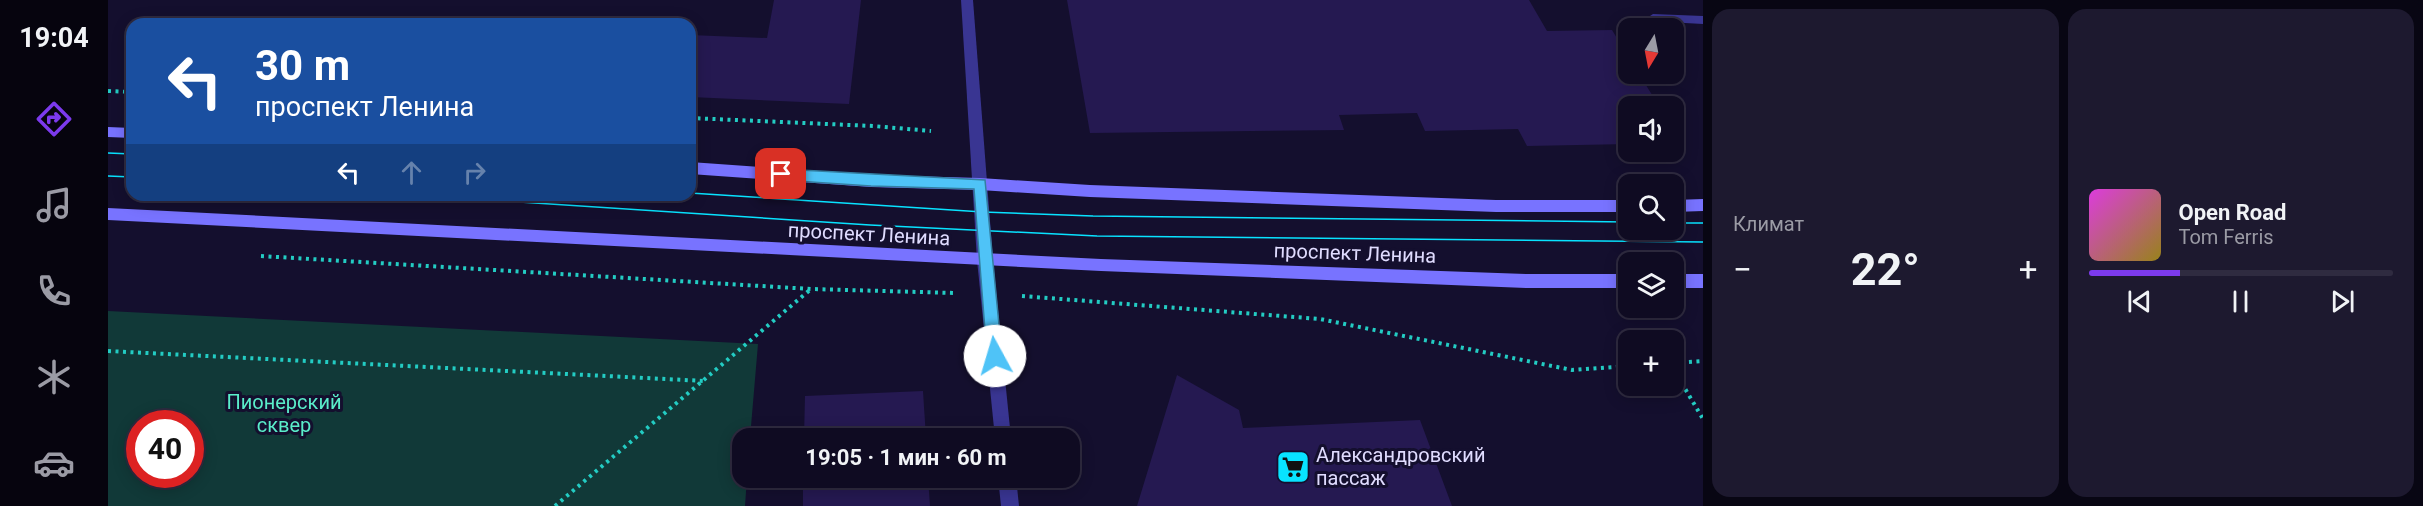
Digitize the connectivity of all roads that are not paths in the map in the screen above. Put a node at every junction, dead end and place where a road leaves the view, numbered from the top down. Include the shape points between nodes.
1 (967, 0) edge
2 (1684, 19) edge
3 (1703, 20) edge
4 (108, 132) edge
5 (126, 133) edge
6 (696, 168) edge
7 (980, 184) junction
8 (1618, 206) edge
9 (1684, 206) edge
10 (1703, 206) edge
11 (108, 214) edge
12 (985, 260) junction
13 (1618, 281) edge
14 (1684, 281) edge
15 (1703, 281) edge
16 (1002, 428) edge
17 (1008, 488) edge
18 (1010, 506) edge

1 - 7 street
2 - 3 street
4 - 5 main road
6 - 7 main road
7 - 8 main road via 1496,206
7 - 12 street
9 - 10 main road
11 - 12 main road, проспект Ленина
12 - 13 main road, проспект Ленина via 1526,281
12 - 16 street
14 - 15 main road
17 - 18 street

